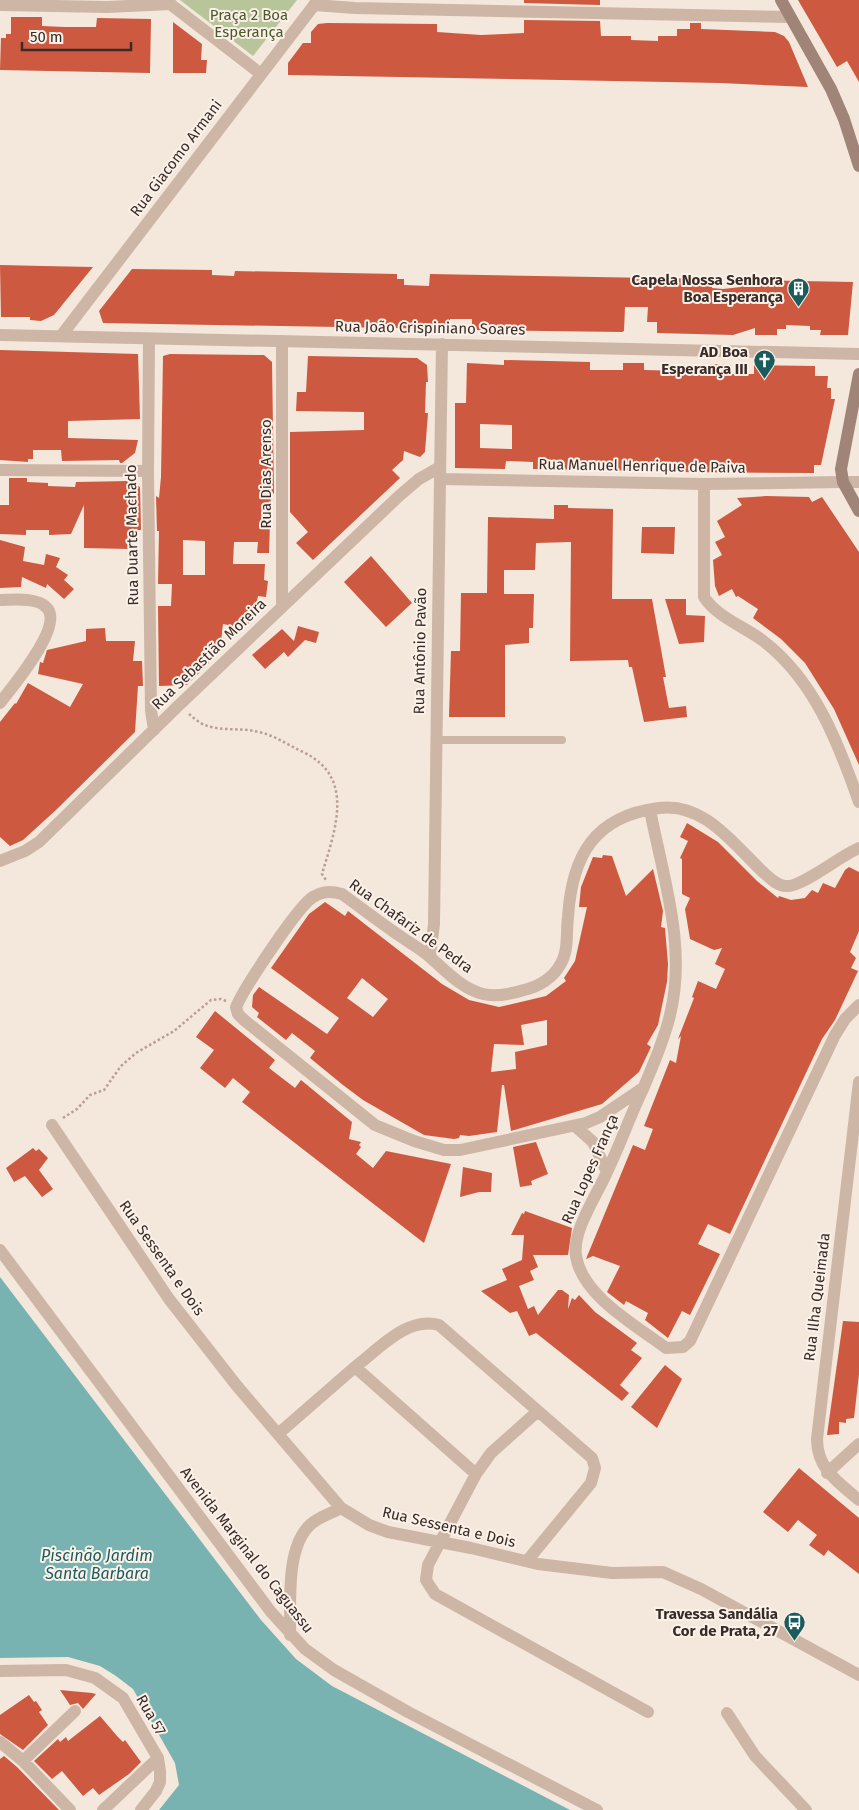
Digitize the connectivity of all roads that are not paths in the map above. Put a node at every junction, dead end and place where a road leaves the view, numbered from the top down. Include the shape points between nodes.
1 (781, 0) edge
2 (168, 2) edge
3 (316, 2) edge
4 (0, 5) edge
5 (790, 17) junction
6 (261, 74) junction
7 (859, 166) edge
8 (0, 335) edge
9 (61, 336) junction
10 (150, 339) junction
11 (282, 341) junction
12 (442, 344) junction
13 (859, 354) edge
14 (859, 374) edge
15 (0, 470) edge
16 (148, 471) junction
17 (440, 473) junction
18 (843, 482) junction
19 (859, 482) edge
20 (704, 484) junction
21 (859, 511) edge
22 (0, 600) edge
23 (282, 607) junction
24 (0, 704) edge
25 (154, 730) junction
26 (435, 740) junction
27 (562, 740) dead end
28 (859, 802) edge
29 (650, 810) junction
30 (859, 848) edge
31 (0, 861) edge
32 (430, 957) junction
33 (859, 1006) edge
34 (859, 1082) edge
35 (643, 1088) junction
36 (52, 1125) road end
37 (575, 1126) junction
38 (607, 1172) junction
39 (0, 1250) edge
40 (355, 1367) junction
41 (538, 1411) junction
42 (278, 1434) junction
43 (859, 1444) edge
44 (827, 1473) junction
45 (476, 1474) junction
46 (859, 1500) edge
47 (341, 1508) junction
48 (439, 1542) junction
49 (527, 1562) junction
50 (290, 1635) junction
51 (0, 1671) edge
52 (859, 1675) edge
53 (75, 1712) dead end
54 (648, 1712) dead end
55 (727, 1713) dead end
56 (0, 1742) edge
57 (158, 1758) junction
58 (23, 1762) junction
59 (70, 1810) edge
60 (103, 1810) edge
61 (142, 1810) edge
62 (597, 1810) edge
63 (806, 1810) edge

1 - 5 main road
2 - 4 street via 107,7
2 - 6 street
3 - 5 street via 354,8
3 - 6 street, Rua Giacomo Armani
5 - 7 main road via 832,89
6 - 9 street, Rua Giacomo Armani
8 - 9 street, Rua João Crispiniano Soares
9 - 10 street, Rua João Crispiniano Soares
10 - 11 street, Rua João Crispiniano Soares
10 - 16 street, Rua Duarte Machado
11 - 12 street, Rua João Crispiniano Soares
11 - 23 street, Rua Dias Arenso
12 - 13 street, Rua João Crispiniano Soares
12 - 17 street, Rua Antônio Pavão
14 - 18 main road via 842,458
15 - 16 street
16 - 25 street, Rua Duarte Machado via 150,710
17 - 20 street, Rua Manuel Henrique de Paiva
17 - 23 street, Rua Sebastião Moreira via 419,479
17 - 26 street, Rua Antônio Pavão
18 - 19 street, Rua Manuel Henrique de Paiva
18 - 20 street, Rua Manuel Henrique de Paiva
18 - 21 main road
20 - 28 street via 704,598 719,612 762,640 805,683 827,724
22 - 24 street via 40,603 50,613 50,622 41,646
23 - 25 street, Rua Sebastião Moreira
25 - 31 street, Rua Sebastião Moreira via 39,842
26 - 27 lane
26 - 32 street, Rua Antônio Pavão via 434,924
29 - 30 street, Rua Chafariz de Pedra via 683,808 705,819 774,882 785,886 802,881
29 - 32 street, Rua Chafariz de Pedra via 624,815 607,826 588,846 571,884 567,946 560,965 550,977 523,991 482,994 462,984
29 - 35 street, Rua Lopes França via 672,913 677,964 671,1013
32 - 37 street, Rua Chafariz de Pedra via 342,894 332,891 312,897 298,911 236,1007 244,1020 375,1125 400,1137 444,1150 460,1150
33 - 38 street, Rua Lopes França via 845,1019 836,1035 690,1341 683,1347 666,1348 599,1297 580,1272 576,1256 580,1228
34 - 44 street, Rua Ilha Queimada via 817,1439 820,1462
35 - 37 street via 600,1117
35 - 38 street, Rua Lopes França
36 - 42 street, Rua Sessenta e Dois via 169,1299
37 - 38 street via 593,1142
39 - 50 street, Avenida Marginal do Caguassu
40 - 41 street via 409,1326 426,1322 439,1325
40 - 42 street
40 - 45 street
41 - 45 street via 490,1453
41 - 49 street via 592,1458 595,1468 591,1483
42 - 47 street, Rua Sessenta e Dois
43 - 44 street
44 - 46 street, Rua Ilha Queimada
45 - 48 street
47 - 48 street, Rua Sessenta e Dois via 388,1532
47 - 50 street via 312,1523 302,1534 294,1554
48 - 49 street, Rua Sessenta e Dois
48 - 54 street via 426,1573 436,1594
49 - 52 street, Rua Sessenta e Dois via 612,1573 663,1572
50 - 62 street, Avenida Marginal do Caguassu via 342,1675
51 - 57 street, Rua 57 via 66,1670 95,1678 123,1698
53 - 58 street
55 - 63 street via 755,1756
56 - 58 street
57 - 60 street
57 - 61 street, Rua 57 via 160,1782
58 - 59 street

